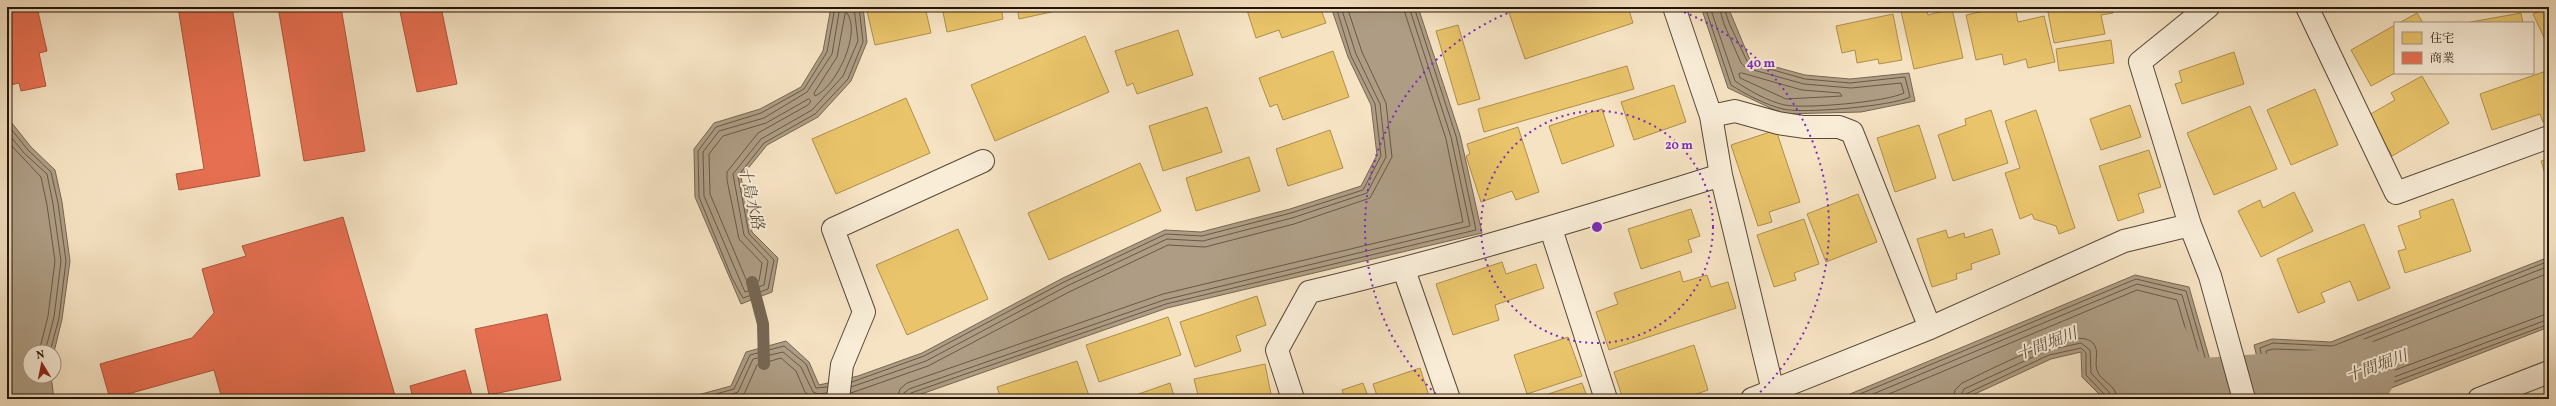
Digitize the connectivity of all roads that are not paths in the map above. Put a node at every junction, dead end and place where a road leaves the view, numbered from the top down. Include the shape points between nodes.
1 (1674, 7) edge
2 (2208, 7) edge
3 (2307, 7) edge
4 (1711, 116) junction
5 (2549, 137) edge
6 (983, 161) dead end
7 (1721, 175) junction
8 (2190, 224) junction
9 (1551, 229) junction
10 (1404, 270) junction
11 (1930, 328) junction
12 (2549, 372) edge
13 (1773, 391) junction
14 (838, 399) edge
15 (1293, 399) edge
16 (1449, 399) edge
17 (1606, 399) edge
18 (1752, 399) edge
19 (2244, 399) edge
20 (2479, 399) edge

1 - 4 street
2 - 8 street via 2140,62
3 - 5 street via 2396,193
4 - 7 street
4 - 11 street via 1735,111 1778,123 1804,127 1839,127 1852,132
6 - 14 street via 833,229 864,312 842,366
7 - 9 street
7 - 13 street
8 - 11 street via 2124,241
8 - 19 street via 2210,276
9 - 10 street
9 - 17 street
10 - 15 street via 1309,292 1277,350
10 - 16 street
11 - 13 street
12 - 20 street
13 - 18 street

